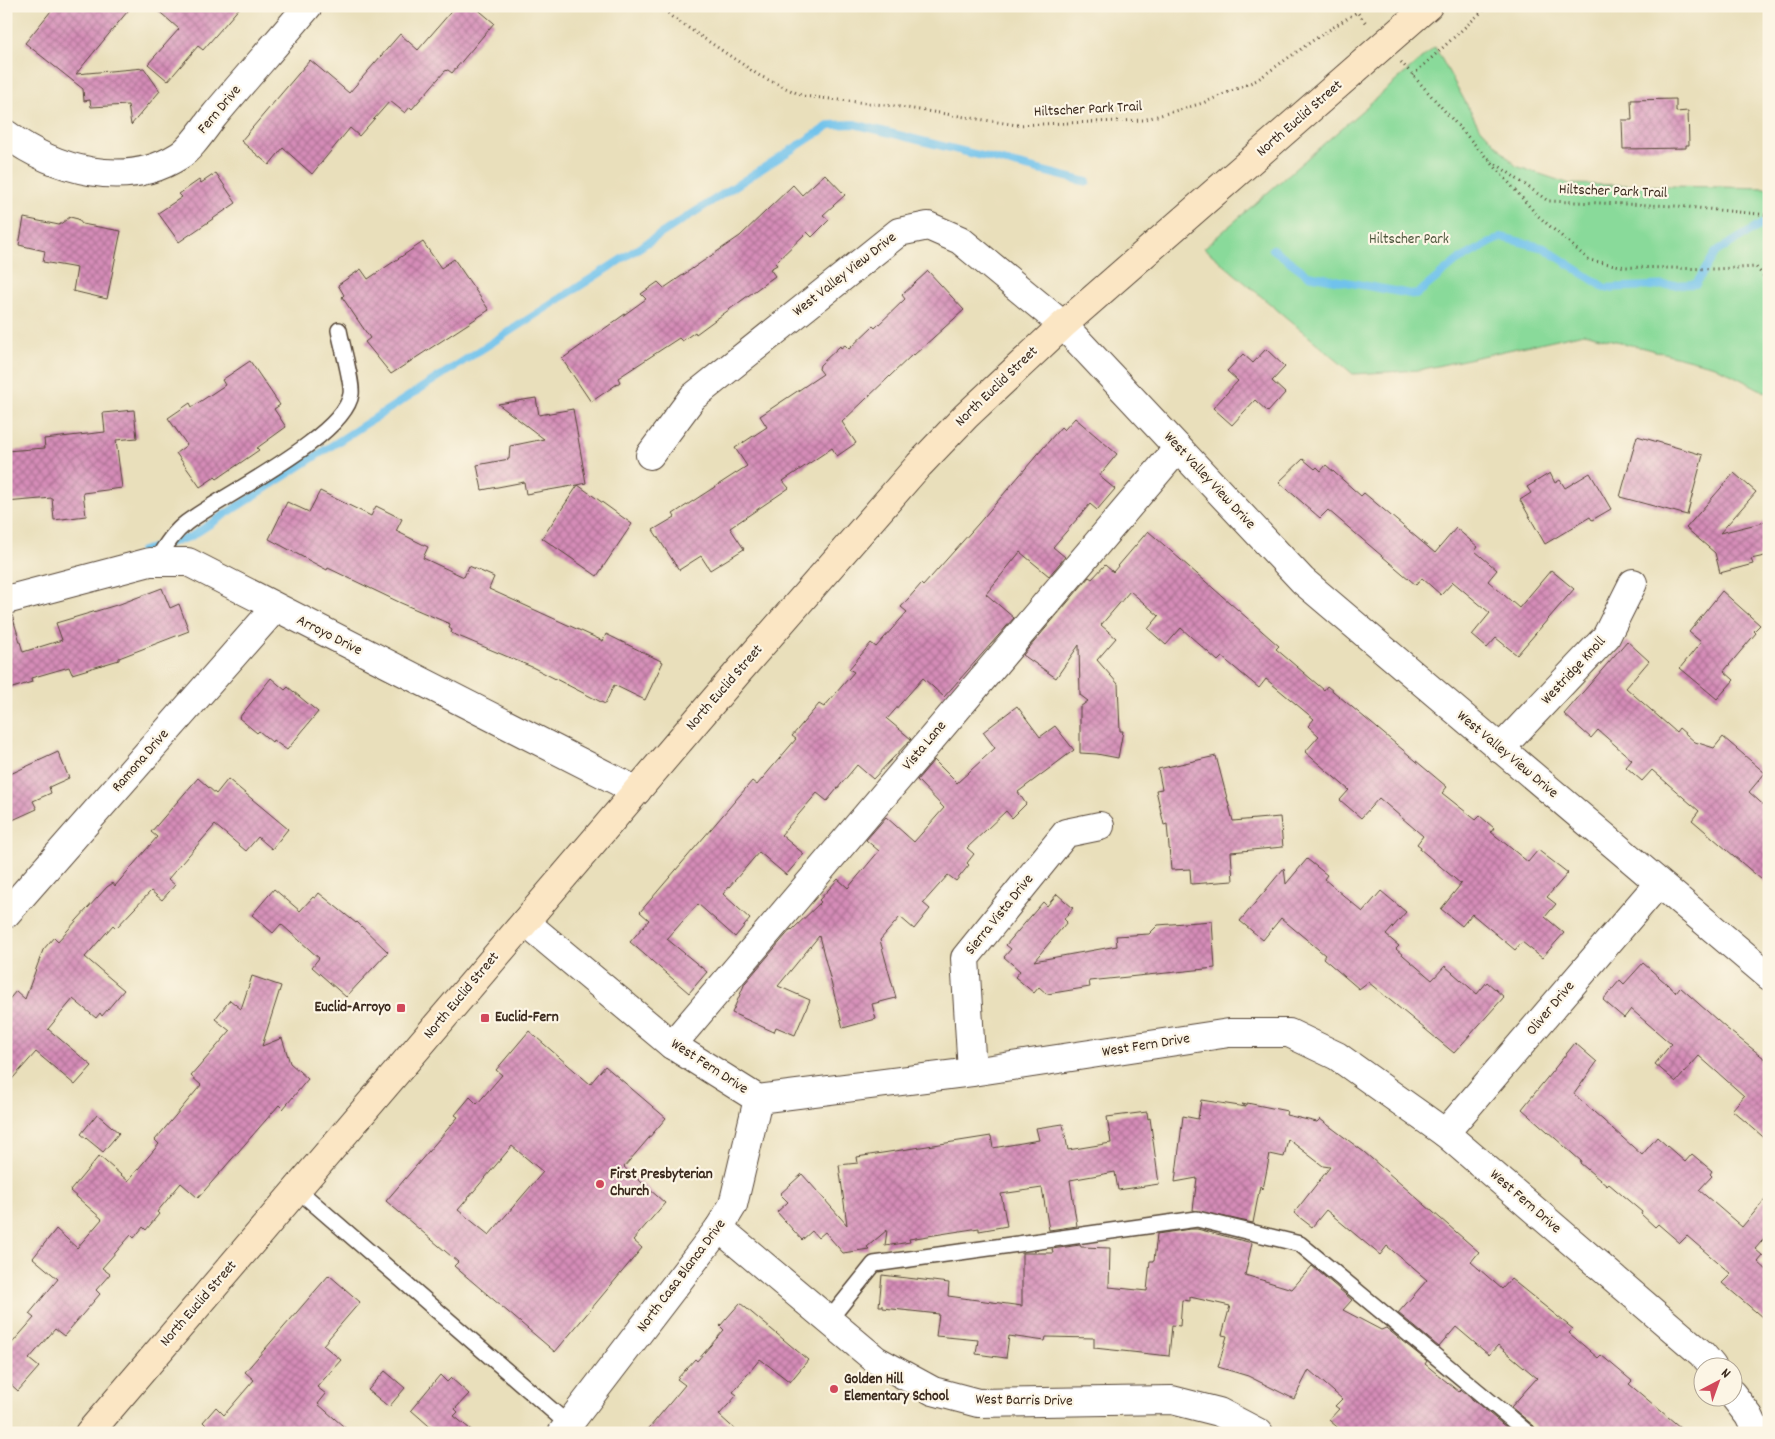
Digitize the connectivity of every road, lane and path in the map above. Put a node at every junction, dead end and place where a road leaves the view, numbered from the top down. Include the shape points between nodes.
1 (308, 6) edge
2 (661, 6) edge
3 (1428, 6) edge
4 (1488, 6) edge
5 (1386, 44) junction
6 (1413, 75) junction
7 (6, 134) edge
8 (1485, 156) junction
9 (1769, 215) edge
10 (1769, 282) edge
11 (1063, 325) junction
12 (339, 330) dead end
13 (1178, 448) junction
14 (650, 456) dead end
15 (156, 562) junction
16 (1633, 583) dead end
17 (6, 600) edge
18 (275, 608) junction
19 (1500, 749) junction
20 (637, 791) junction
21 (1100, 826) dead end
22 (1658, 884) junction
23 (6, 914) edge
24 (525, 922) junction
25 (1769, 976) edge
26 (672, 1045) junction
27 (972, 1072) junction
28 (758, 1099) junction
29 (1445, 1134) junction
30 (297, 1190) junction
31 (719, 1228) junction
32 (829, 1320) junction
33 (1704, 1356) edge
34 (1741, 1406) edge
35 (566, 1429) edge
36 (89, 1433) edge
37 (1258, 1433) edge
38 (1528, 1433) edge
39 (1757, 1433) edge

1 - 7 street, Fern Drive via 181,155 146,171 109,174 63,165
2 - 5 path, Hiltscher Park Trail via 672,17 760,76 803,96 1017,125 1143,120 1203,103 1257,80 1357,12
3 - 5 main road, North Euclid Street
4 - 6 path
5 - 6 path, Hiltscher Park Trail
5 - 11 main road, North Euclid Street
6 - 8 path, Hiltscher Park Trail
8 - 9 path, Hiltscher Park Trail via 1548,201 1677,206
8 - 10 path via 1537,215 1589,260 1625,267 1756,267
11 - 13 street, West Valley View Drive
11 - 14 street, West Valley View Drive via 960,240 928,226 899,232 693,397
11 - 20 main road, North Euclid Street via 919,465
12 - 15 lane via 352,393 340,417 319,436 259,478 186,523
13 - 19 street, West Valley View Drive via 1303,581
13 - 26 street, Vista Lane
15 - 17 street, Arroyo Drive
15 - 18 street, Arroyo Drive via 188,562
16 - 19 street, Westridge Knoll via 1606,637
18 - 20 street, Arroyo Drive
18 - 23 street, Ramona Drive
19 - 22 street, West Valley View Drive
20 - 24 main road, North Euclid Street
21 - 27 street, Sierra Vista Drive via 1066,833 965,958
22 - 25 street, West Valley View Drive
22 - 29 street, Oliver Drive
24 - 26 street, West Fern Drive
24 - 30 main road, North Euclid Street
26 - 28 street, West Fern Drive
27 - 28 street, West Fern Drive
27 - 29 street, West Fern Drive via 1229,1033 1289,1033 1337,1056
28 - 31 street, North Casa Blanca Drive via 734,1205
29 - 33 street, West Fern Drive
30 - 35 lane
30 - 36 main road, North Euclid Street
31 - 32 street, West Barris Drive
31 - 35 street, North Casa Blanca Drive
32 - 37 street, West Barris Drive via 876,1360 933,1391 978,1403 1172,1400 1220,1412
32 - 38 lane via 874,1264 1196,1219 1300,1244
34 - 39 street

